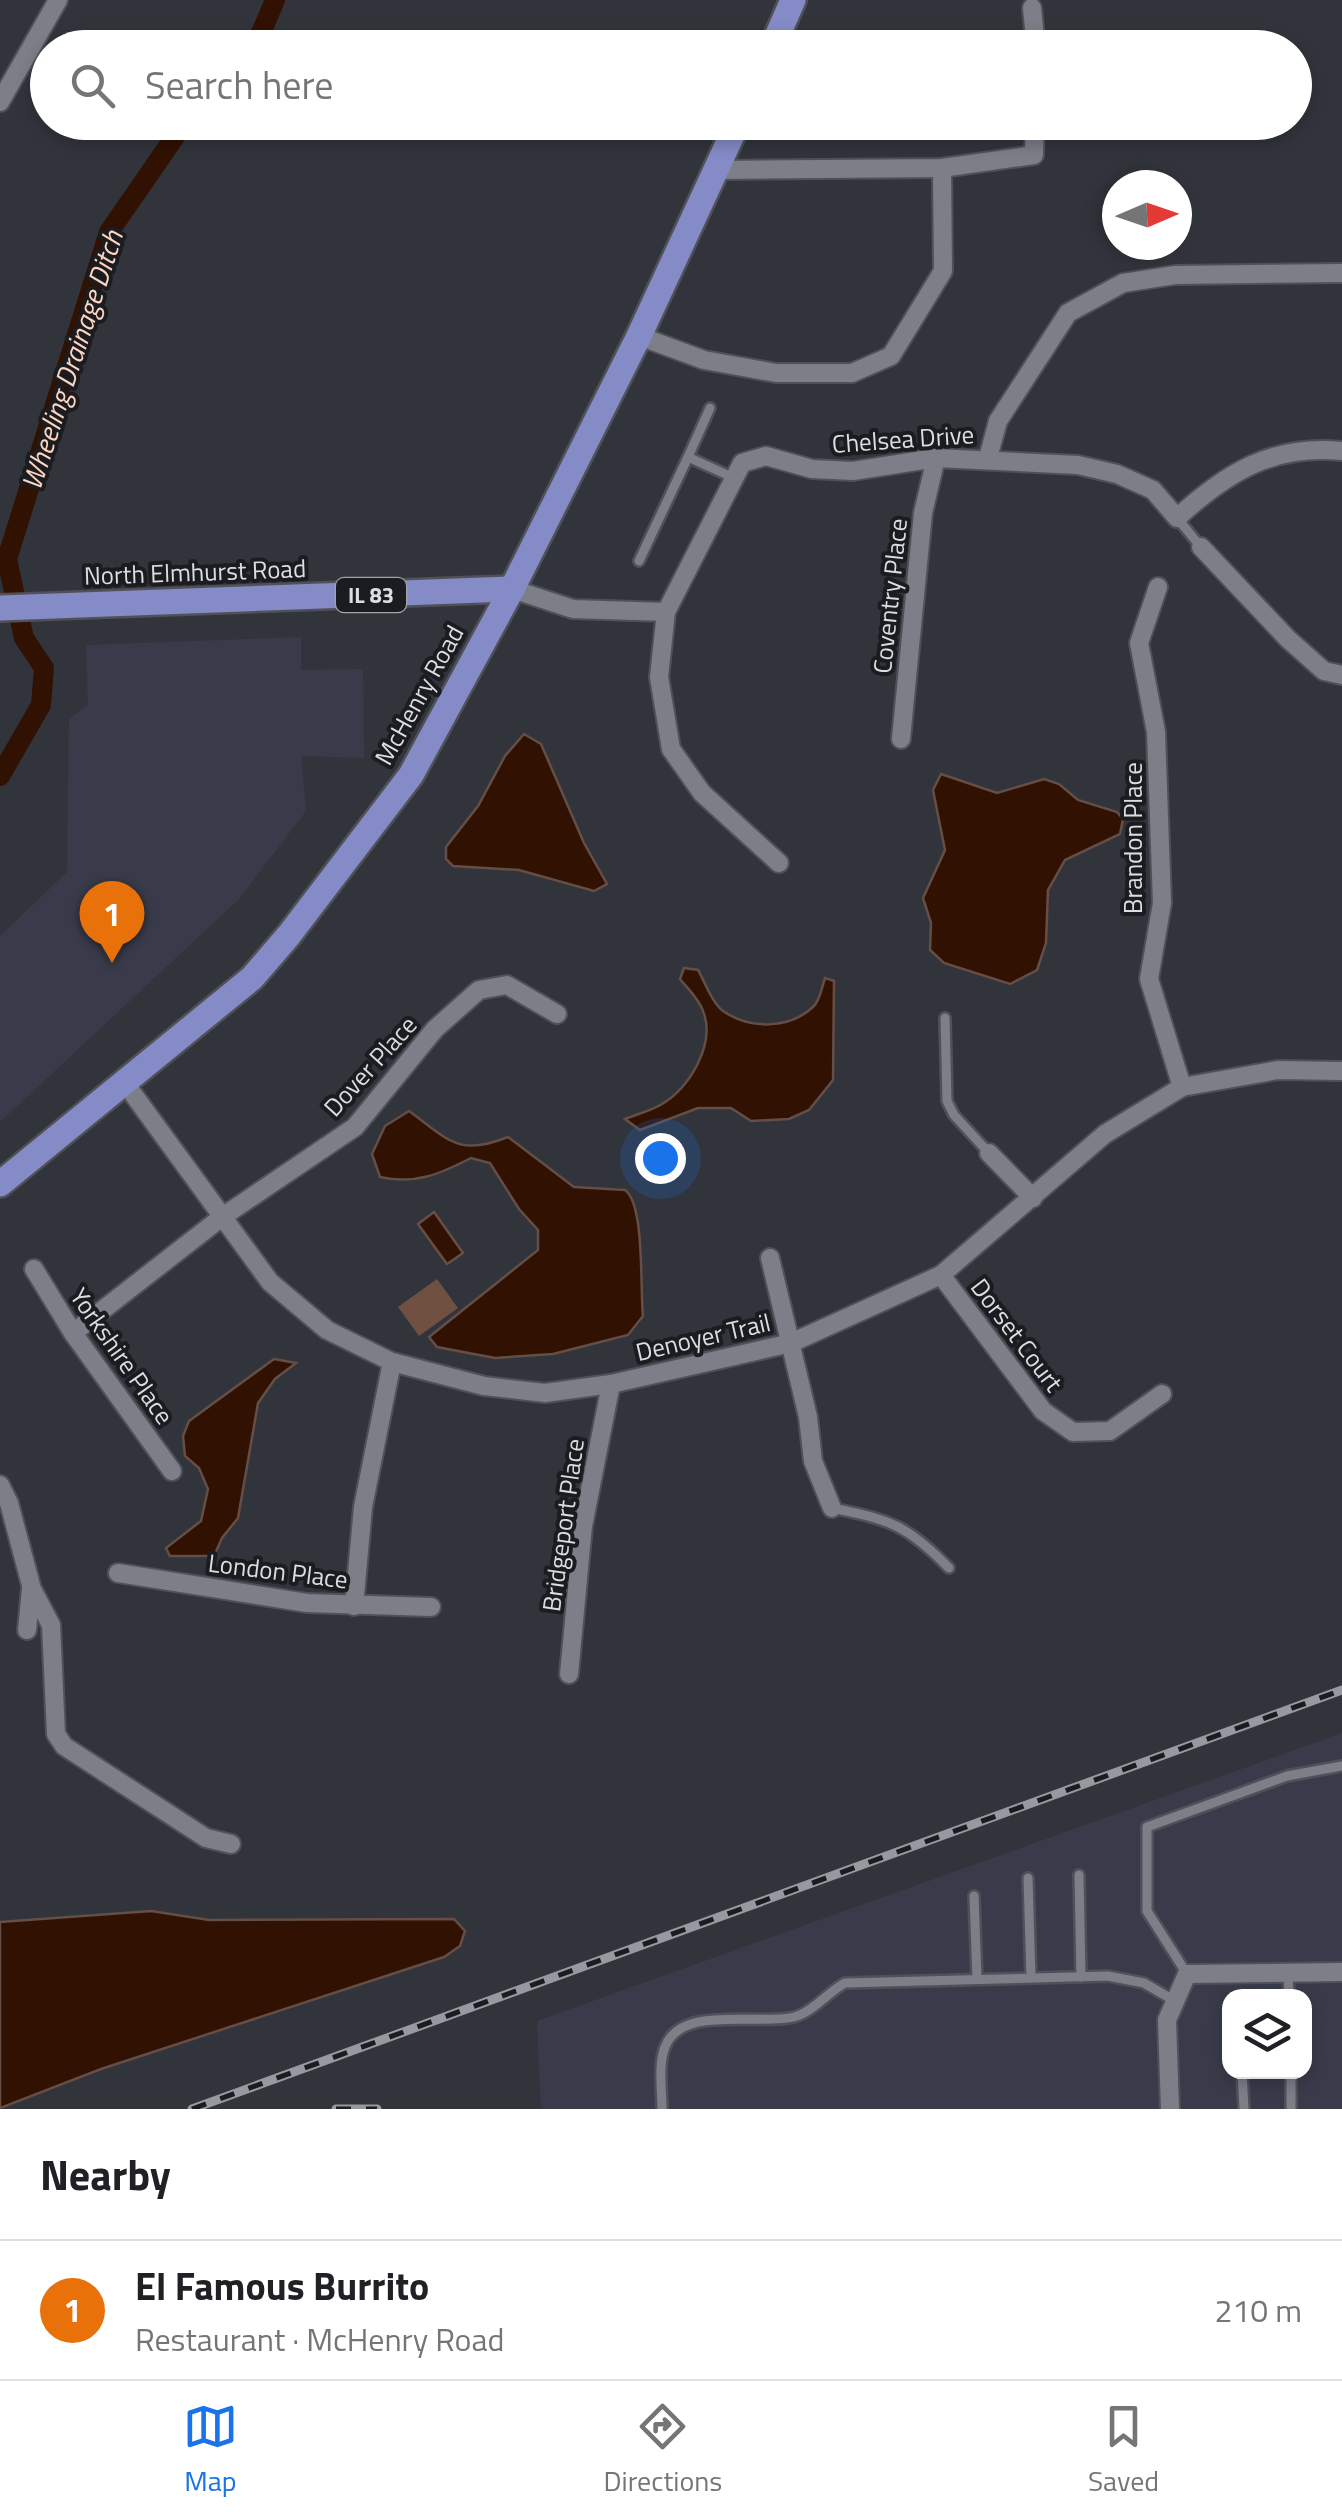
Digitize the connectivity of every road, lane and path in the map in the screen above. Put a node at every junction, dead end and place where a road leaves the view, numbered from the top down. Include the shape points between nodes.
1 (58, 0) edge
2 (793, 0) edge
3 (1032, 8) dead end
4 (41, 30) edge
5 (780, 30) edge
6 (1034, 30) edge
7 (30, 49) edge
8 (0, 102) edge
9 (730, 140) edge
10 (1034, 140) edge
11 (942, 168) junction
12 (717, 170) junction
13 (1342, 273) edge
14 (639, 336) junction
15 (710, 408) dead end
16 (1342, 451) edge
17 (688, 457) junction
18 (936, 458) junction
19 (988, 458) junction
20 (734, 478) junction
21 (1177, 518) junction
22 (1201, 546) joint
23 (639, 560) dead end
24 (1158, 588) dead end
25 (512, 589) junction
26 (0, 608) edge
27 (666, 612) junction
28 (1342, 675) edge
29 (901, 740) dead end
30 (779, 863) dead end
31 (557, 1014) dead end
32 (945, 1018) dead end
33 (1342, 1071) edge
34 (125, 1084) junction
35 (1182, 1087) junction
36 (989, 1153) joint
37 (0, 1184) edge
38 (1033, 1198) junction
39 (222, 1218) junction
40 (770, 1258) dead end
41 (34, 1269) dead end
42 (940, 1276) junction
43 (73, 1333) junction
44 (790, 1343) junction
45 (392, 1362) junction
46 (611, 1384) junction
47 (1162, 1394) dead end
48 (172, 1471) dead end
49 (0, 1485) edge
50 (832, 1508) joint
51 (949, 1568) dead end
52 (118, 1573) dead end
53 (32, 1589) junction
54 (354, 1606) junction
55 (431, 1608) dead end
56 (27, 1630) dead end
57 (569, 1674) dead end
58 (1342, 1766) edge
59 (232, 1844) dead end
60 (1079, 1875) dead end
61 (1028, 1878) dead end
62 (974, 1896) dead end
63 (1342, 1972) edge
64 (1288, 1973) junction
65 (1187, 1974) junction
66 (1081, 1977) junction
67 (1031, 1978) junction
68 (977, 1979) junction
69 (1289, 1989) edge
70 (1175, 2002) junction
71 (1242, 2079) edge
72 (1290, 2079) edge
73 (662, 2109) edge
74 (1170, 2109) edge
75 (1244, 2109) edge
76 (1291, 2109) edge

1 - 4 street
2 - 5 main road
3 - 6 street
7 - 8 street
9 - 12 main road, McHenry Road
10 - 11 street via 1034,155
11 - 12 street
11 - 14 street via 942,271 891,356 852,373 776,373 704,360
12 - 14 main road, McHenry Road
13 - 19 street via 1175,275 1123,283 1068,313 998,421
14 - 25 main road, McHenry Road
15 - 17 lane
16 - 21 street via 1290,452 1255,464 1212,486
17 - 20 lane
17 - 23 lane
18 - 19 street, Chelsea Drive
18 - 20 street, Chelsea Drive via 854,471 812,470 766,456 742,464
18 - 29 street, Coventry Place via 923,513
19 - 21 street, Chelsea Drive via 1078,464 1117,474 1153,490
20 - 27 street
21 - 22 lane, Chelsea Drive
22 - 28 street, Chelsea Drive via 1324,671
24 - 35 street, Brandon Place via 1139,643 1156,732 1162,903 1150,979
25 - 26 main road, North Elmhurst Road / IL 83
25 - 27 street via 573,609
25 - 34 main road, McHenry Road via 410,775 289,935 252,978
27 - 30 street via 659,676 671,749 702,793
31 - 39 street, Dover Place via 507,985 479,990 435,1030 355,1127
32 - 36 lane via 947,1101
33 - 35 street, Denoyer Trail via 1278,1070
34 - 37 main road, McHenry Road
34 - 39 street, Denoyer Trail
35 - 38 street, Denoyer Trail via 1105,1134
36 - 38 street
38 - 42 street, Denoyer Trail
39 - 43 street, Dover Place
39 - 45 street, Denoyer Trail via 270,1282 327,1330
40 - 44 street
41 - 43 street, Yorkshire Place
42 - 44 street, Denoyer Trail
42 - 47 street, Dorset Court via 1042,1411 1073,1432 1110,1431
43 - 48 street, Yorkshire Place
44 - 46 street, Denoyer Trail
44 - 50 street via 813,1461
45 - 46 street, Denoyer Trail via 484,1386 544,1393
45 - 54 street via 363,1507
46 - 57 street, Bridgeport Place via 583,1526
49 - 53 street
50 - 51 lane via 885,1518 918,1536
52 - 54 street, London Place
53 - 56 street
53 - 59 street via 51,1625 56,1728 64,1746 206,1838
54 - 55 street, London Place
58 - 65 lane via 1287,1776 1147,1827 1147,1911
60 - 66 lane
61 - 67 lane
62 - 68 lane
63 - 64 street
64 - 65 street
64 - 69 lane
65 - 70 street
66 - 67 lane
66 - 70 lane via 1138,1981
67 - 68 lane
68 - 73 lane via 845,1982 804,2014 691,2022 665,2047
70 - 74 street via 1167,2020
71 - 75 lane
72 - 76 lane

